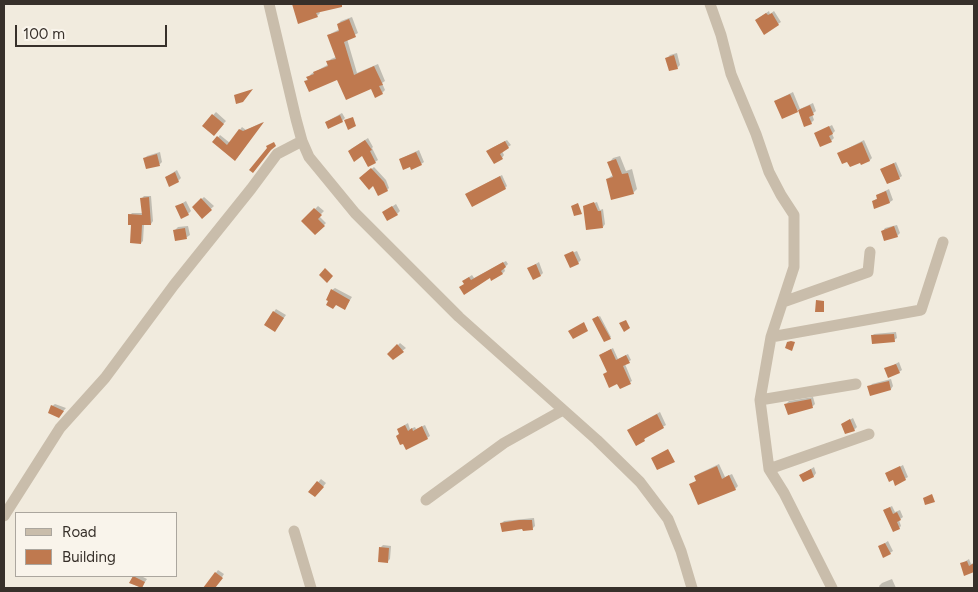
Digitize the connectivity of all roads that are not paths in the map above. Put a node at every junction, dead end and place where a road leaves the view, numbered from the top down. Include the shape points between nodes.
1 (269, 4) edge
2 (710, 4) edge
3 (302, 141) junction
4 (943, 242) dead end
5 (870, 252) dead end
6 (783, 302) junction
7 (771, 337) junction
8 (856, 384) dead end
9 (760, 400) junction
10 (563, 410) junction
11 (869, 434) dead end
12 (770, 469) junction
13 (426, 500) dead end
14 (4, 516) edge
15 (294, 530) dead end
16 (311, 588) edge
17 (692, 588) edge
18 (832, 588) edge

1 - 3 street
2 - 6 street via 731,74 769,172 794,215 794,267
3 - 10 street via 309,158 355,213 459,317
3 - 14 street via 277,154 105,378 60,428
4 - 7 street via 920,310
5 - 6 street via 868,272
6 - 7 street
7 - 9 street
8 - 9 street
9 - 12 street
10 - 13 street via 504,443
10 - 17 street via 640,482 668,519
11 - 12 street
12 - 18 street
15 - 16 street

